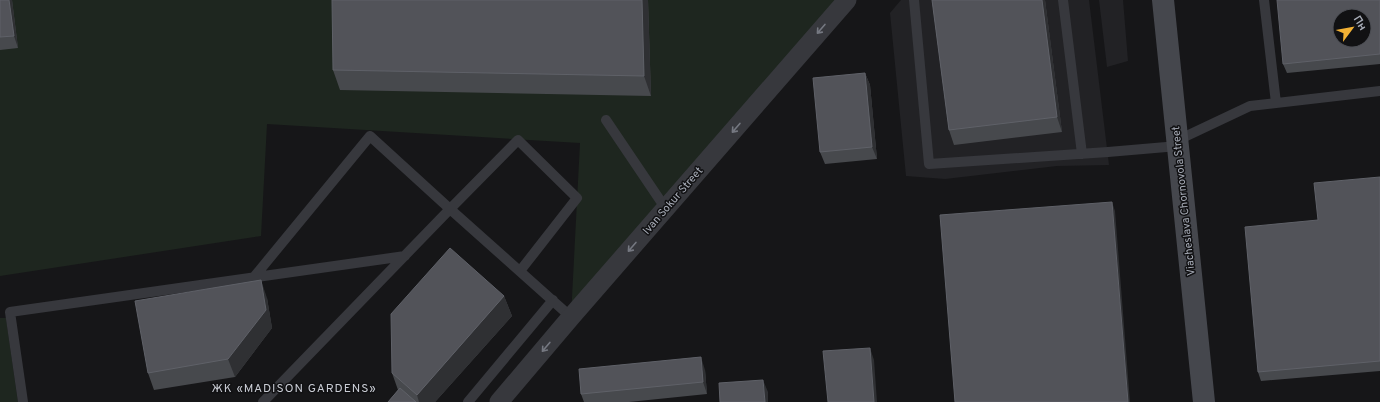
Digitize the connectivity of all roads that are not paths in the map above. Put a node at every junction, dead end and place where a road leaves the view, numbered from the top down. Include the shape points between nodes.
1 (847, 0) edge
2 (914, 0) edge
3 (1063, 0) edge
4 (1163, 0) edge
5 (1264, 0) edge
6 (1380, 91) edge
7 (1276, 103) junction
8 (606, 120) dead end
9 (1178, 143) junction
10 (1082, 154) junction
11 (450, 209) junction
12 (666, 209) junction
13 (405, 256) junction
14 (520, 272) junction
15 (254, 277) junction
16 (553, 300) junction
17 (571, 317) junction
18 (23, 402) edge
19 (264, 402) edge
20 (468, 402) edge
21 (499, 402) edge
22 (1204, 402) edge

1 -> 12 street, Ivan Sokur Street
2 - 10 lane via 929,164
3 - 10 lane
4 - 9 street, Viacheslava Chornovola Street
5 - 7 lane
6 - 7 lane
7 - 9 lane via 1250,106
8 - 12 lane
9 - 10 lane
9 - 22 street, Viacheslava Chornovola Street
11 - 13 lane
11 - 14 lane
11 - 14 lane via 518,140 577,198
11 - 15 lane via 370,136
12 -> 17 street, Ivan Sokur Street
13 - 15 lane
13 - 19 lane
14 - 16 lane
15 - 18 lane via 10,312
16 - 17 lane
16 - 20 lane
17 -> 21 street, Ivan Sokur Street

